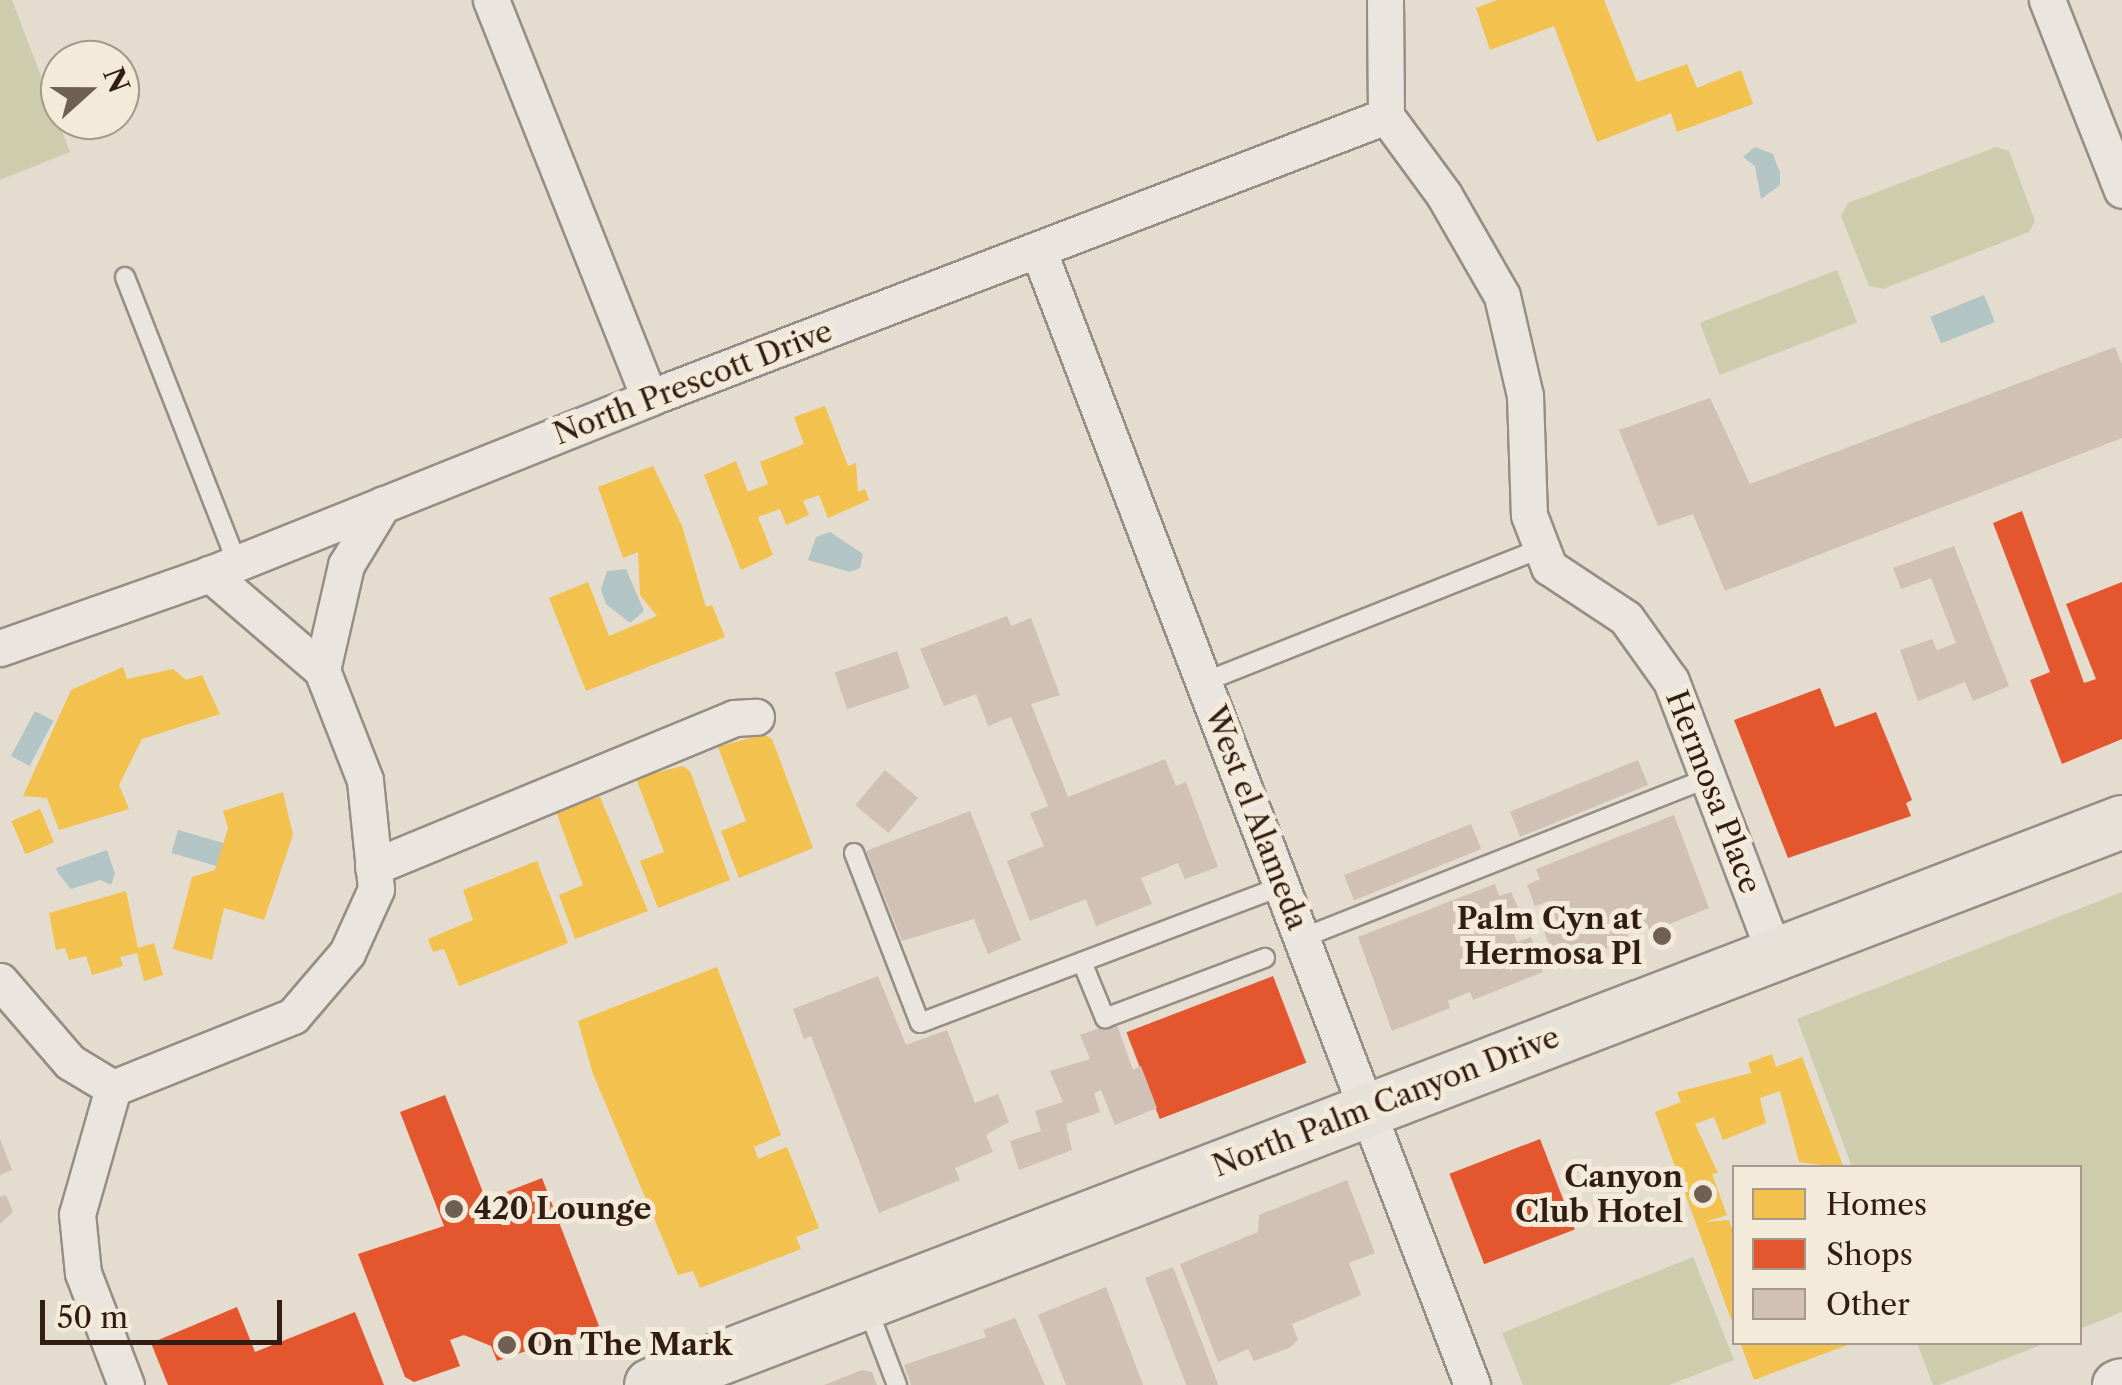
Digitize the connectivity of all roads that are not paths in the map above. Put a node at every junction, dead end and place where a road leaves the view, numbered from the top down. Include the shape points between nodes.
1 (491, 0) edge
2 (1385, 0) edge
3 (2047, 0) edge
4 (1386, 116) junction
5 (2122, 190) edge
6 (1038, 252) junction
7 (125, 277) dead end
8 (649, 398) junction
9 (384, 504) junction
10 (1542, 548) junction
11 (224, 568) junction
12 (0, 648) edge
13 (322, 670) junction
14 (1204, 682) junction
15 (756, 718) dead end
16 (1708, 778) junction
17 (2122, 822) edge
18 (854, 853) dead end
19 (374, 867) junction
20 (1282, 886) junction
21 (1302, 938) junction
22 (1776, 956) junction
23 (1265, 958) dead end
24 (1082, 962) junction
25 (0, 982) edge
26 (113, 1088) junction
27 (1368, 1108) junction
28 (865, 1302) junction
29 (659, 1384) edge
30 (126, 1385) edge
31 (897, 1385) edge
32 (1472, 1385) edge

1 - 8 street
2 - 4 street
3 - 5 street
4 - 6 street, North Prescott Drive
4 - 10 street, Hermosa Place via 1444,195 1502,296 1525,396 1529,515
6 - 8 street, North Prescott Drive
6 - 14 street, West el Alameda
7 - 11 lane
8 - 9 street, North Prescott Drive
9 - 11 street, North Prescott Drive
9 - 13 street via 346,565
10 - 14 lane
10 - 16 street, Hermosa Place via 1549,567 1626,618 1672,681
11 - 12 street, North Prescott Drive
11 - 13 street
13 - 19 street via 365,780
14 - 20 street, West el Alameda
15 - 19 street via 734,718
16 - 21 lane
16 - 22 street, Hermosa Place
17 - 22 main road, North Palm Canyon Drive
18 - 24 lane via 920,1023
19 - 26 street via 376,889 347,952 293,1016
20 - 21 street, West el Alameda
20 - 24 lane
21 - 27 street, West el Alameda
22 - 27 main road, North Palm Canyon Drive
23 - 24 lane via 1105,1018
25 - 26 street via 70,1062
26 - 30 street via 77,1214 83,1273
27 - 28 main road, North Palm Canyon Drive
27 - 32 street, West el Alameda
28 - 29 main road, North Palm Canyon Drive
28 - 31 lane

